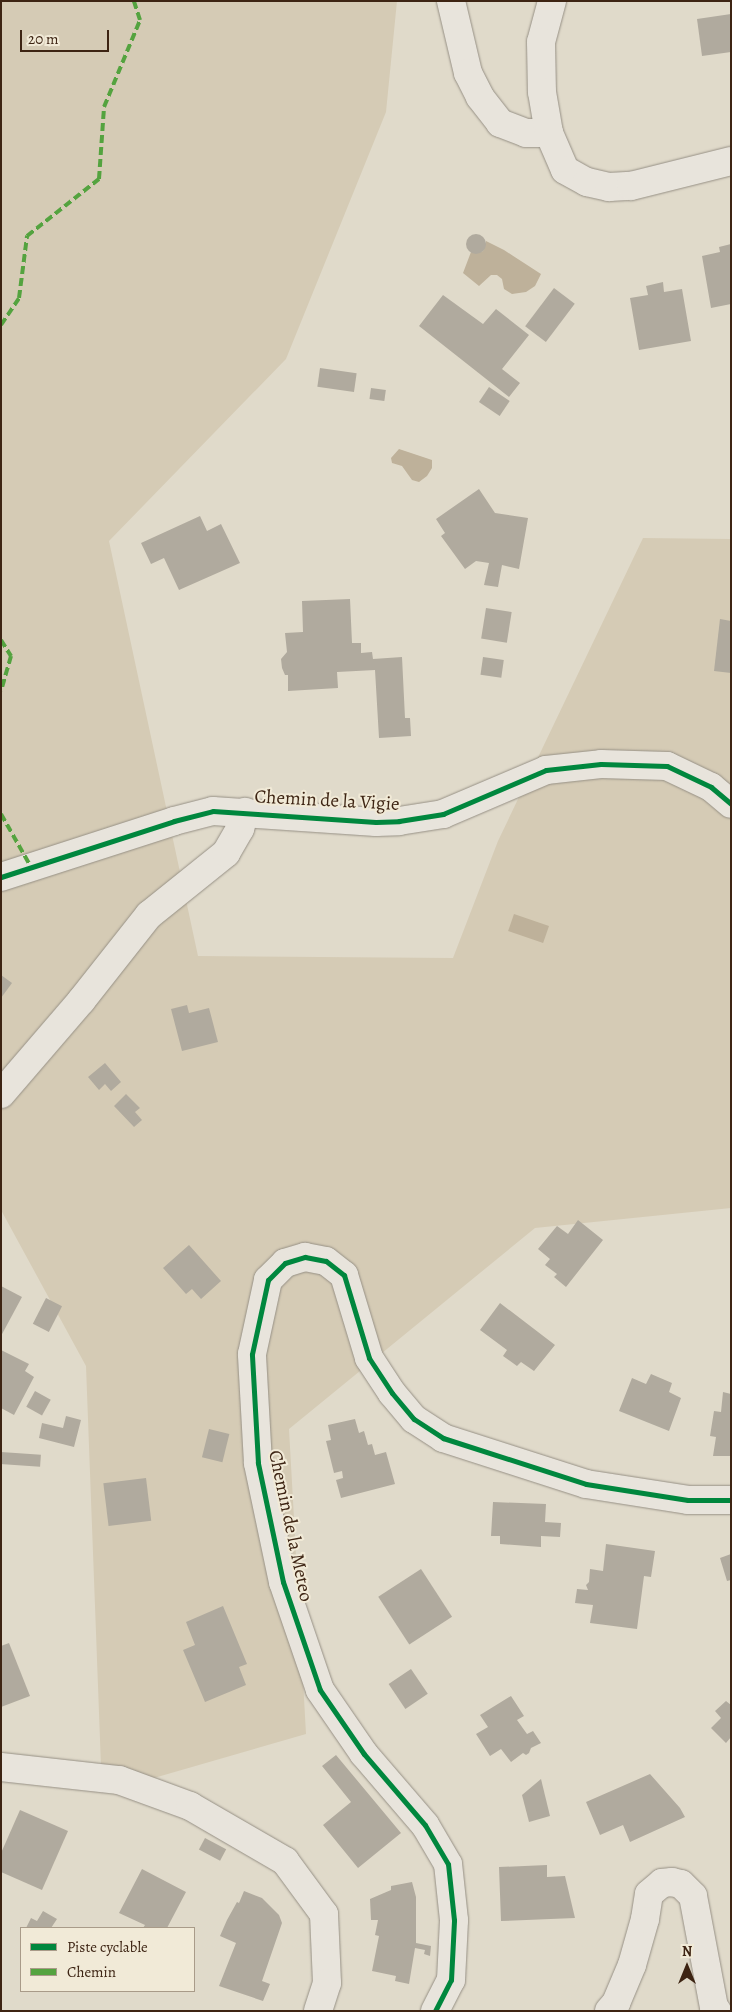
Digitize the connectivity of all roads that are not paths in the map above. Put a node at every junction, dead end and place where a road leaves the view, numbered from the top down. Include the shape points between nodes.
1 (451, 1) edge
2 (552, 1) edge
3 (549, 133) junction
4 (731, 161) edge
5 (731, 804) edge
6 (245, 812) junction
7 (1, 877) edge
8 (1, 1094) edge
9 (731, 1500) edge
10 (1, 1767) edge
11 (318, 2011) edge
12 (435, 2011) edge
13 (609, 2011) edge
14 (717, 2011) edge

1 - 3 street via 468,73 480,97 500,123 526,133
2 - 3 street via 541,42 542,92
3 - 4 street via 565,170 588,182 609,187 631,186
5 - 6 street, Chemin de la Vigie via 711,787 667,766 601,764 546,770 443,814 399,821 319,819
6 - 7 street, Chemin de la Vigie via 213,811 174,821
6 - 8 street, Chemin de la Vigie via 240,829 226,852 149,915 81,1002
9 - 12 street, Chemin de la Meteo via 688,1500 586,1484 443,1438 414,1419 369,1358 344,1275 326,1261 305,1257 286,1263 268,1280 252,1354 258,1464 283,1582 320,1690 364,1754 424,1824 448,1864 454,1920 451,1980
10 - 11 street via 119,1780 190,1806 284,1861 324,1914 327,1983
13 - 14 street via 616,2003 632,1965 649,1894 662,1883 672,1882 681,1884 693,1896

